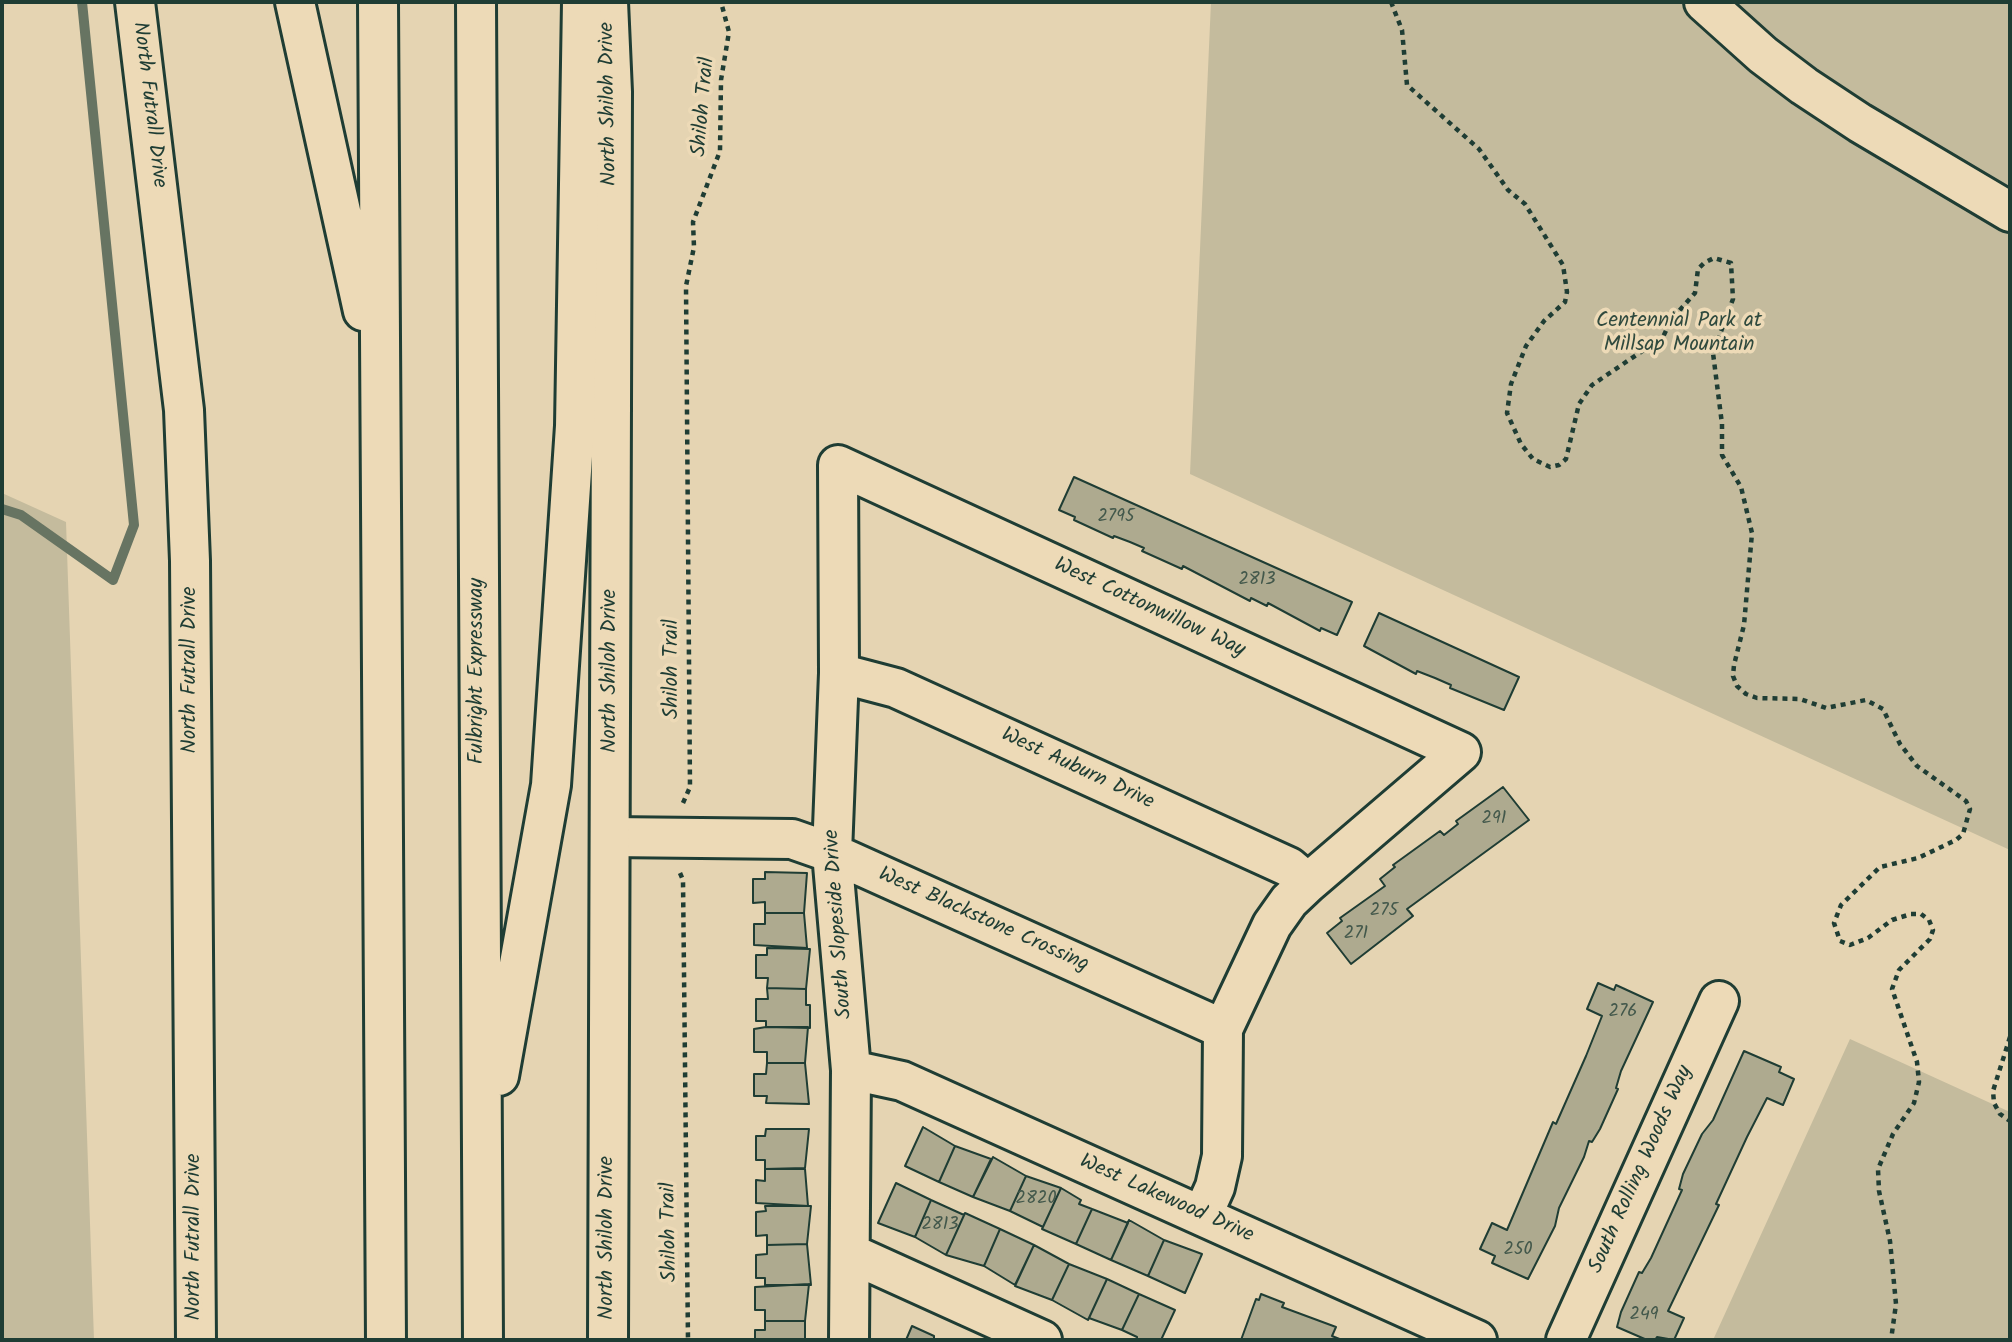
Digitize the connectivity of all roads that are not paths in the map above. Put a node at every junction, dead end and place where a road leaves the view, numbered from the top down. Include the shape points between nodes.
1 (135, 2) edge
2 (295, 2) edge
3 (378, 2) edge
4 (476, 2) edge
5 (582, 2) edge
6 (608, 2) edge
7 (1704, 2) edge
8 (2010, 212) edge
9 (380, 387) junction
10 (838, 465) joint
11 (839, 673) junction
12 (610, 836) junction
13 (832, 853) junction
14 (1308, 883) junction
15 (1719, 1000) dead end
16 (1223, 1029) junction
17 (851, 1070) junction
18 (482, 1168) junction
19 (1202, 1216) junction
20 (852, 1254) junction
21 (196, 1340) edge
22 (386, 1340) edge
23 (483, 1340) edge
24 (608, 1340) edge
25 (849, 1340) edge
26 (1042, 1340) edge
27 (1477, 1340) edge
28 (1566, 1340) edge

1 - 21 main road, North Futrall Drive via 184,410 190,561
2 - 9 main road
3 - 9 main road
4 - 18 main road, Fulbright Expressway
5 - 18 main road via 575,426 551,785
6 - 12 main road, North Shiloh Drive via 612,92
7 - 8 main road via 1804,86
9 - 22 main road
10 - 11 main road, South Slopeside Drive
10 - 14 main road, West Cottonwillow Way via 1461,752
11 - 13 main road, South Slopeside Drive
11 - 14 main road, West Auburn Drive via 896,688 1289,867
12 - 13 main road, West Blackstone Crossing via 792,839
12 - 24 main road, North Shiloh Drive
13 - 16 main road, West Blackstone Crossing
13 - 17 main road, South Slopeside Drive
14 - 16 main road via 1272,925
15 - 28 main road, South Rolling Woods Way
16 - 19 main road via 1222,1156
17 - 19 main road, West Lakewood Drive via 902,1081
17 - 20 main road, South Slopeside Drive
18 - 23 main road, Fulbright Expressway
19 - 27 main road, West Lakewood Drive
20 - 25 main road, South Slopeside Drive
20 - 26 main road

